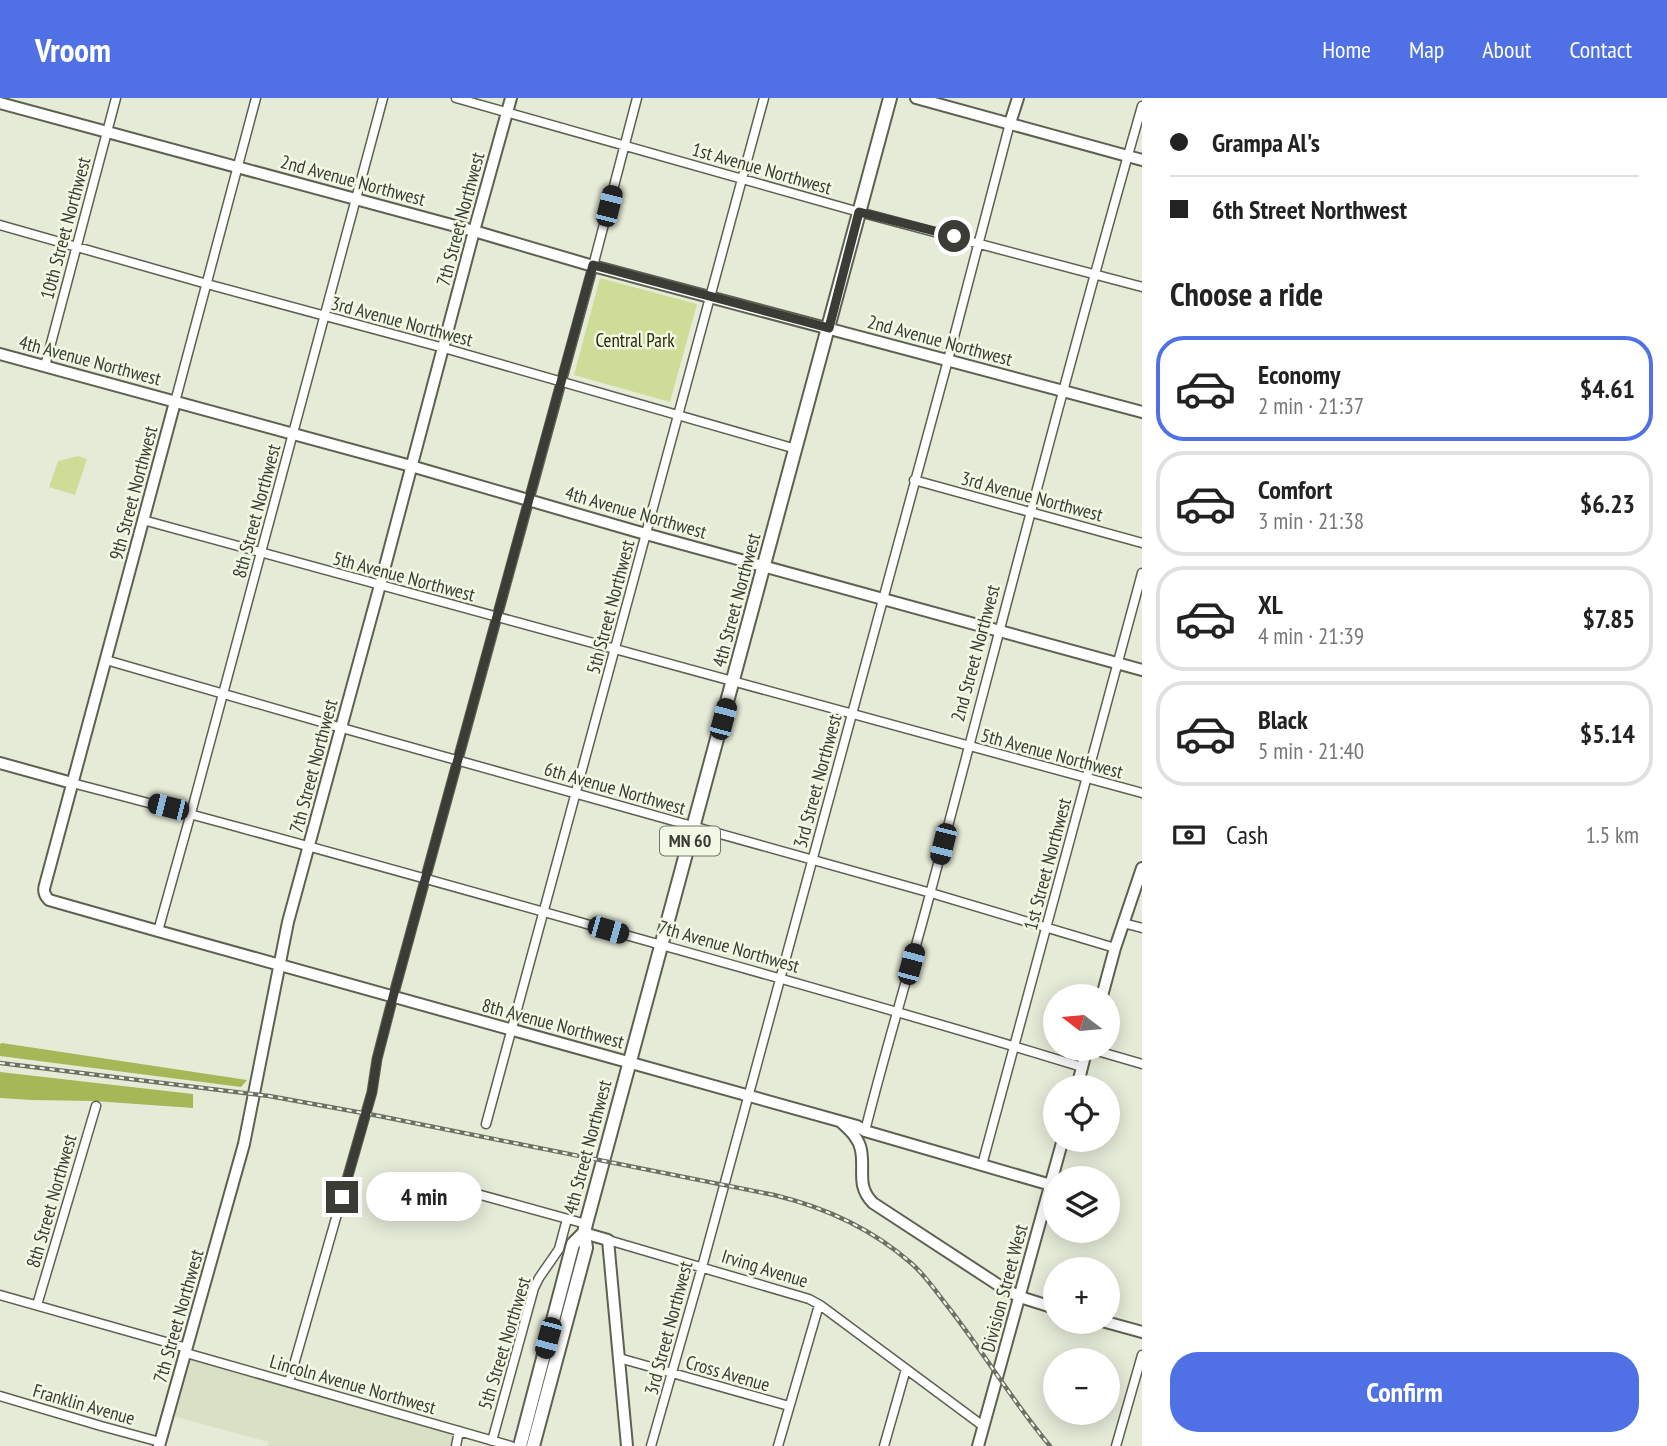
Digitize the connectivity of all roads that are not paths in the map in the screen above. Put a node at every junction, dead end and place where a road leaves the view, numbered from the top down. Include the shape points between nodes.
1 (116, 98) edge
2 (256, 98) edge
3 (383, 98) edge
4 (456, 98) edge
5 (511, 98) edge
6 (637, 98) edge
7 (764, 98) edge
8 (890, 98) edge
9 (916, 98) edge
10 (1018, 98) edge
11 (0, 103) edge
12 (1142, 106) edge
13 (507, 112) junction
14 (1010, 123) junction
15 (106, 133) junction
16 (624, 145) junction
17 (1128, 156) junction
18 (1142, 160) edge
19 (238, 167) junction
20 (742, 178) junction
21 (355, 198) junction
22 (859, 212) junction
23 (0, 225) edge
24 (474, 231) junction
25 (978, 243) junction
26 (76, 247) junction
27 (593, 265) junction
28 (1095, 275) junction
29 (207, 284) junction
30 (1142, 287) edge
31 (709, 297) junction
32 (324, 316) junction
33 (829, 328) junction
34 (444, 348) junction
35 (0, 354) edge
36 (948, 360) junction
37 (45, 366) junction
38 (561, 382) junction
39 (1063, 392) junction
40 (175, 402) junction
41 (1142, 412) edge
42 (678, 415) junction
43 (293, 434) junction
44 (796, 449) junction
45 (411, 466) junction
46 (914, 481) junction
47 (529, 500) junction
48 (1031, 513) junction
49 (143, 520) junction
50 (645, 533) junction
51 (1142, 543) edge
52 (261, 553) junction
53 (765, 565) junction
54 (1142, 572) edge
55 (380, 585) junction
56 (883, 598) junction
57 (497, 618) junction
58 (1000, 631) junction
59 (615, 650) junction
60 (106, 660) junction
61 (1118, 664) junction
62 (1142, 670) edge
63 (733, 682) junction
64 (223, 694) junction
65 (851, 714) junction
66 (342, 728) junction
67 (968, 747) junction
68 (458, 760) junction
69 (0, 763) edge
70 (1087, 778) junction
71 (72, 783) junction
72 (575, 793) junction
73 (1142, 793) edge
74 (191, 813) junction
75 (694, 827) junction
76 (309, 846) junction
77 (811, 860) junction
78 (1142, 868) edge
79 (426, 878) junction
80 (930, 893) junction
81 (46, 897) joint
82 (544, 912) junction
83 (1123, 923) junction
84 (1045, 928) junction
85 (1142, 928) edge
86 (158, 931) junction
87 (662, 945) junction
88 (1115, 947) junction
89 (278, 965) junction
90 (779, 978) junction
91 (1105, 984) edge
92 (393, 997) junction
93 (898, 1012) junction
94 (512, 1030) junction
95 (1014, 1047) junction
96 (1120, 1058) edge
97 (1084, 1061) edge
98 (630, 1062) junction
99 (1142, 1065) edge
100 (1082, 1067) junction
101 (1080, 1075) edge
102 (748, 1095) junction
103 (96, 1106) dead end
104 (840, 1122) junction
105 (486, 1124) dead end
106 (865, 1130) junction
107 (862, 1160) junction
108 (982, 1165) junction
109 (1043, 1183) edge
110 (448, 1186) dead end
111 (1043, 1214) edge
112 (568, 1219) junction
113 (585, 1228) junction
114 (608, 1240) junction
115 (702, 1267) junction
116 (0, 1294) edge
117 (1020, 1297) junction
118 (1043, 1304) edge
119 (37, 1305) junction
120 (819, 1305) junction
121 (1120, 1326) edge
122 (1142, 1332) edge
123 (186, 1351) junction
124 (1142, 1354) edge
125 (619, 1358) junction
126 (906, 1369) junction
127 (672, 1373) junction
128 (289, 1382) junction
129 (0, 1396) edge
130 (789, 1406) junction
131 (983, 1426) junction
132 (459, 1431) junction
133 (492, 1441) junction
134 (160, 1444) edge
135 (456, 1446) edge
136 (511, 1446) edge
137 (520, 1446) edge
138 (533, 1446) edge
139 (627, 1446) edge
140 (651, 1446) edge
141 (778, 1446) edge
142 (884, 1446) edge
143 (978, 1446) edge
144 (1116, 1446) edge

1 - 15 street, 10th Street Northwest
2 - 19 street, 9th Street Northwest
3 - 21 street, 8th Street Northwest
4 - 13 street, 1st Avenue Northwest
5 - 13 street, 7th Street Northwest
6 - 16 street
7 - 20 street, 5th Street Northwest
8 - 22 main road, 4th Street Northwest / MN 60
9 - 14 street
10 - 14 street
11 - 15 street, 2nd Avenue Northwest
12 - 17 street, 2nd Street Northwest
13 - 16 street, 1st Avenue Northwest
13 - 24 street, 7th Street Northwest
14 - 17 street
14 - 25 street, 3rd Street Northwest
15 - 19 street, 2nd Avenue Northwest
15 - 26 street, 10th Street Northwest
16 - 20 street, 1st Avenue Northwest
16 - 27 street
17 - 18 street
17 - 28 street, 2nd Street Northwest
19 - 21 street, 2nd Avenue Northwest
19 - 29 street, 9th Street Northwest
20 - 22 street, 1st Avenue Northwest
20 - 31 street, 5th Street Northwest
21 - 24 street, 2nd Avenue Northwest
21 - 32 street, 8th Street Northwest
22 - 25 street, 1st Avenue Northwest
22 - 33 main road, 4th Street Northwest / MN 60
23 - 26 street, 3rd Avenue Northwest
24 - 27 street, 2nd Avenue Northwest
24 - 34 street, 7th Street Northwest
25 - 28 street, 1st Avenue Northwest
25 - 36 street, 3rd Street Northwest
26 - 29 street, 3rd Avenue Northwest
26 - 37 street, 10th Street Northwest
27 - 31 street, 2nd Avenue Northwest
27 - 38 street
28 - 30 street, 1st Avenue Northwest
28 - 39 street, 2nd Street Northwest
29 - 32 street, 3rd Avenue Northwest
29 - 40 street, 9th Street Northwest
31 - 33 street, 2nd Avenue Northwest
31 - 42 street, 5th Street Northwest
32 - 34 street, 3rd Avenue Northwest
32 - 43 street, 8th Street Northwest
33 - 36 street, 2nd Avenue Northwest
33 - 44 main road, 4th Street Northwest / MN 60
34 - 38 street, 3rd Avenue Northwest
34 - 45 street, 7th Street Northwest
35 - 37 street, 4th Avenue Northwest
36 - 39 street, 2nd Avenue Northwest
36 - 46 street, 3rd Street Northwest
37 - 40 street, 4th Avenue Northwest
38 - 42 street, 3rd Avenue Northwest
38 - 47 street
39 - 41 street, 2nd Avenue Northwest
39 - 48 street, 2nd Street Northwest
40 - 43 street, 4th Avenue Northwest
40 - 49 street, 9th Street Northwest
42 - 44 street, 3rd Avenue Northwest
42 - 50 street, 5th Street Northwest
43 - 45 street, 4th Avenue Northwest
43 - 52 street, 8th Street Northwest
44 - 53 main road, 4th Street Northwest / MN 60
45 - 47 street, 4th Avenue Northwest
45 - 55 street, 7th Street Northwest
46 - 48 street, 3rd Avenue Northwest
46 - 56 street, 3rd Street Northwest
47 - 50 street, 4th Avenue Northwest
47 - 57 street
48 - 51 street, 3rd Avenue Northwest
48 - 58 street, 2nd Street Northwest
49 - 52 street, 5th Avenue Northwest
49 - 60 street, 9th Street Northwest
50 - 53 street, 4th Avenue Northwest
50 - 59 street, 5th Street Northwest
52 - 55 street, 5th Avenue Northwest
52 - 64 street, 8th Street Northwest
53 - 56 street, 4th Avenue Northwest
53 - 63 main road, 4th Street Northwest / MN 60
54 - 61 street, 1st Street Northwest
55 - 57 street, 5th Avenue Northwest
55 - 66 street, 7th Street Northwest
56 - 58 street, 4th Avenue Northwest
56 - 65 street, 3rd Street Northwest
57 - 59 street, 5th Avenue Northwest
57 - 68 street
58 - 61 street, 4th Avenue Northwest
58 - 67 street, 2nd Street Northwest
59 - 63 street, 5th Avenue Northwest
59 - 72 street, 5th Street Northwest
60 - 64 street, 6th Avenue Northwest
60 - 71 street, 9th Street Northwest
61 - 62 street, 4th Avenue Northwest
61 - 70 street, 1st Street Northwest
63 - 65 street, 5th Avenue Northwest
63 - 75 main road, 4th Street Northwest / MN 60
64 - 66 street, 6th Avenue Northwest
64 - 74 street, 8th Street Northwest
65 - 67 street, 5th Avenue Northwest
65 - 77 street, 3rd Street Northwest
66 - 68 street, 6th Avenue Northwest
66 - 76 street, 7th Street Northwest
67 - 70 street, 5th Avenue Northwest
67 - 80 street, 2nd Street Northwest
68 - 72 street, 6th Avenue Northwest
68 - 79 street
69 - 71 street, 7th Avenue Northwest
70 - 73 street, 5th Avenue Northwest
70 - 84 street, 1st Street Northwest
71 - 74 street, 7th Avenue Northwest
71 - 81 street, 9th Street Northwest via 43,890
72 - 75 street, 6th Avenue Northwest
72 - 82 street, 5th Street Northwest
74 - 76 street, 7th Avenue Northwest
74 - 86 street, 8th Street Northwest
75 - 77 street, 6th Avenue Northwest
75 - 87 main road, 4th Street Northwest / MN 60
76 - 79 street, 7th Avenue Northwest
76 - 89 street, 7th Street Northwest
77 - 80 street, 6th Avenue Northwest
77 - 90 street, 3rd Street Northwest
78 - 83 street
79 - 82 street, 7th Avenue Northwest
79 - 92 street
80 - 84 street, 6th Avenue Northwest
80 - 93 street, 2nd Street Northwest
81 - 86 street, 8th Avenue Northwest
82 - 87 street, 7th Avenue Northwest
82 - 94 street, 5th Street Northwest
83 - 85 street
83 - 88 street
84 - 88 street, 6th Avenue Northwest
84 - 95 street, 1st Street Northwest
86 - 89 street, 8th Avenue Northwest
87 - 90 street, 7th Avenue Northwest
87 - 98 main road, 4th Street Northwest / MN 60
88 - 91 street
89 - 92 street, 8th Avenue Northwest
89 - 123 street, 7th Street Northwest via 244,1144
90 - 93 street, 7th Avenue Northwest
90 - 102 street, 3rd Street Northwest
92 - 94 street, 8th Avenue Northwest
92 - 128 street via 372,1092
93 - 95 street, 7th Avenue Northwest
93 - 106 street, 2nd Street Northwest
94 - 98 street, 8th Avenue Northwest
94 - 105 street, 5th Street Northwest
95 - 100 street, 7th Avenue Northwest
95 - 108 street, 1st Street Northwest
96 - 99 street
97 - 100 street
98 - 102 street, 8th Avenue Northwest
98 - 113 main road, 4th Street Northwest / MN 60
100 - 101 street
102 - 104 street, 8th Avenue Northwest
102 - 115 street, 3rd Street Northwest
103 - 119 street, 8th Street Northwest
104 - 106 street, 8th Avenue Northwest
104 - 107 street via 857,1140
106 - 107 street, 2nd Street Northwest
106 - 108 street, 8th Avenue Northwest
107 - 117 street via 863,1191 873,1203
108 - 109 street, 8th Avenue Northwest
110 - 112 street, Irving Avenue
111 - 117 street, Division Street West
112 - 113 street, Irving Avenue
112 - 133 street, 5th Street Northwest via 559,1249 534,1288
113 - 114 street, Irving Avenue
113 - 137 main road, MN 60 via 573,1244
113 - 138 main road, MN 60 via 586,1248
114 - 115 street, Irving Avenue
114 - 125 street
115 - 120 street, Irving Avenue via 799,1294
115 - 127 street, 3rd Street Northwest
116 - 119 street, Lincoln Avenue Northwest
117 - 118 street
117 - 131 street, Division Street West
119 - 123 street, Lincoln Avenue Northwest
120 - 126 street, Irving Avenue
120 - 130 street
121 - 122 street
123 - 128 street, Lincoln Avenue Northwest
123 - 134 street, 7th Street Northwest
124 - 144 street
125 - 127 street, Cross Avenue
125 - 139 street
126 - 131 street, Irving Avenue
126 - 142 street
127 - 130 street, Cross Avenue
127 - 140 street, 3rd Street Northwest
128 - 132 street, Lincoln Avenue Northwest
129 - 134 street, Franklin Avenue
130 - 141 street
131 - 143 street, Division Street West
132 - 133 street, Lincoln Avenue Northwest
132 - 135 street
133 - 136 street, Lincoln Avenue Northwest

